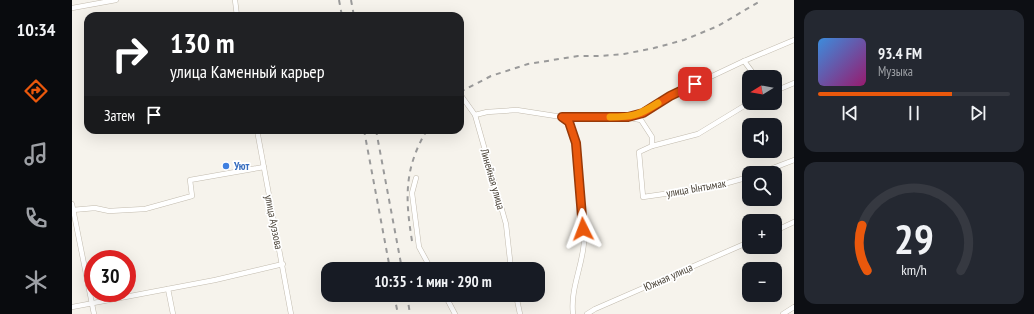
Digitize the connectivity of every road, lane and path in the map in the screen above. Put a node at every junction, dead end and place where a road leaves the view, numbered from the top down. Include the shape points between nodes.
1 (116, 0) edge
2 (234, 0) edge
3 (72, 8) edge
4 (236, 12) edge
5 (794, 40) edge
6 (744, 61) junction
7 (751, 70) edge
8 (794, 84) edge
9 (782, 88) edge
10 (464, 100) edge
11 (742, 107) edge
12 (475, 115) junction
13 (562, 117) junction
14 (628, 117) junction
15 (258, 134) edge
16 (652, 146) junction
17 (794, 160) edge
18 (778, 166) edge
19 (264, 167) junction
20 (416, 178) dead end
21 (742, 180) edge
22 (72, 204) edge
23 (73, 210) edge
24 (794, 222) edge
25 (782, 228) edge
26 (742, 245) edge
27 (427, 262) edge
28 (510, 262) edge
29 (282, 264) junction
30 (168, 289) junction
31 (449, 302) edge
32 (517, 302) edge
33 (92, 303) junction
34 (72, 307) edge
35 (794, 307) edge
36 (94, 314) edge
37 (173, 314) edge
38 (291, 314) edge
39 (455, 314) edge
40 (520, 314) edge
41 (574, 314) edge
42 (587, 314) edge
43 (783, 314) edge

1 - 3 street
2 - 4 street
5 - 6 street
6 - 7 street
6 - 14 street via 670,96 643,113
8 - 9 street
10 - 12 street, Линейная улица
11 - 16 street via 698,134
12 - 13 street via 517,110
12 - 28 street, Линейная улица via 506,224
13 - 14 street
13 - 41 street via 569,122 576,143 584,242 575,284
14 - 16 street via 641,120 652,137
15 - 19 street, улица Ауэзова
16 - 21 street, улица Ынтымак via 638,152 643,197 713,187
17 - 18 street
19 - 23 street via 190,180 192,196 145,209
19 - 29 street, улица Ауэзова
20 - 27 street via 412,193 419,247
22 - 23 street
23 - 33 street
24 - 25 street
26 - 42 street, Южная улица
29 - 30 street
29 - 38 street, улица Ауэзова
30 - 33 street
30 - 37 street
31 - 39 street
32 - 40 street
33 - 34 street
33 - 36 street
35 - 43 street

